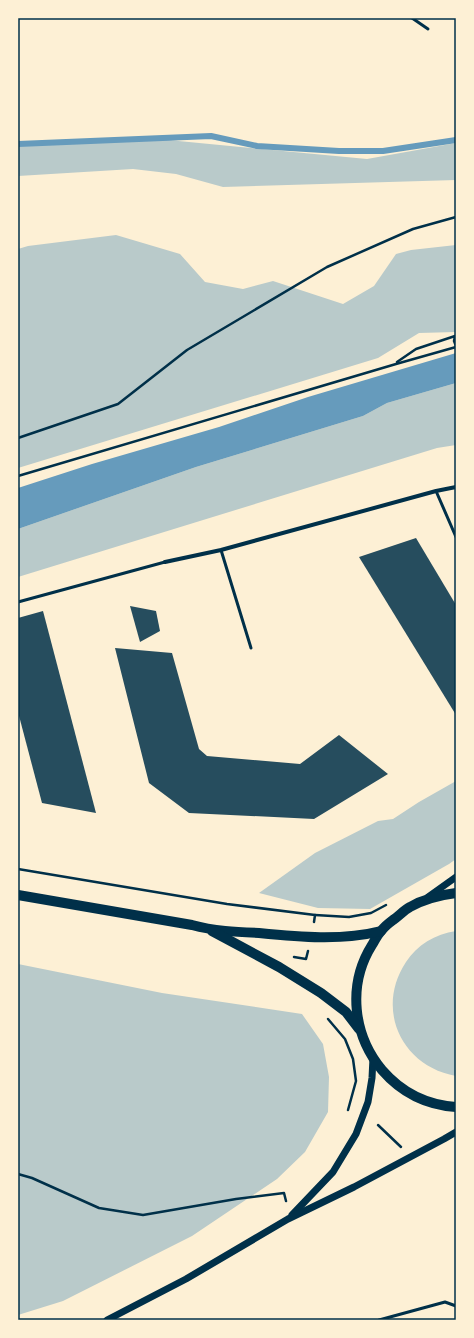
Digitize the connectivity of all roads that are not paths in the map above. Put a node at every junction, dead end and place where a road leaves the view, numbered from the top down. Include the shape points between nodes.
1 (412, 18) edge
2 (428, 29) dead end
3 (456, 487) edge
4 (436, 491) junction
5 (456, 537) edge
6 (221, 550) junction
7 (165, 562) joint
8 (18, 602) edge
9 (251, 648) dead end
10 (456, 877) edge
11 (456, 893) edge
12 (18, 895) edge
13 (424, 900) junction
14 (208, 930) junction
15 (381, 931) junction
16 (360, 1031) junction
17 (372, 1058) junction
18 (456, 1108) edge
19 (456, 1132) edge
20 (288, 1219) junction
21 (456, 1306) edge
22 (107, 1320) edge
23 (379, 1320) edge

1 - 2 lane
3 - 4 street
4 - 5 lane
4 - 6 street
6 - 7 street
6 - 9 lane
7 - 8 lane
10 - 13 street
11 - 13 main road
12 - 14 main road via 192,925
13 - 15 main road via 408,908
14 - 15 main road via 311,937 365,935
14 - 16 main road via 279,967 321,993 346,1012
15 - 16 main road via 366,955 360,971 356,998
16 - 17 main road
17 - 18 main road via 390,1080 404,1090 437,1105
17 - 20 street via 368,1102 356,1134 333,1172
19 - 20 street
20 - 22 street via 186,1279
21 - 23 lane via 445,1302

